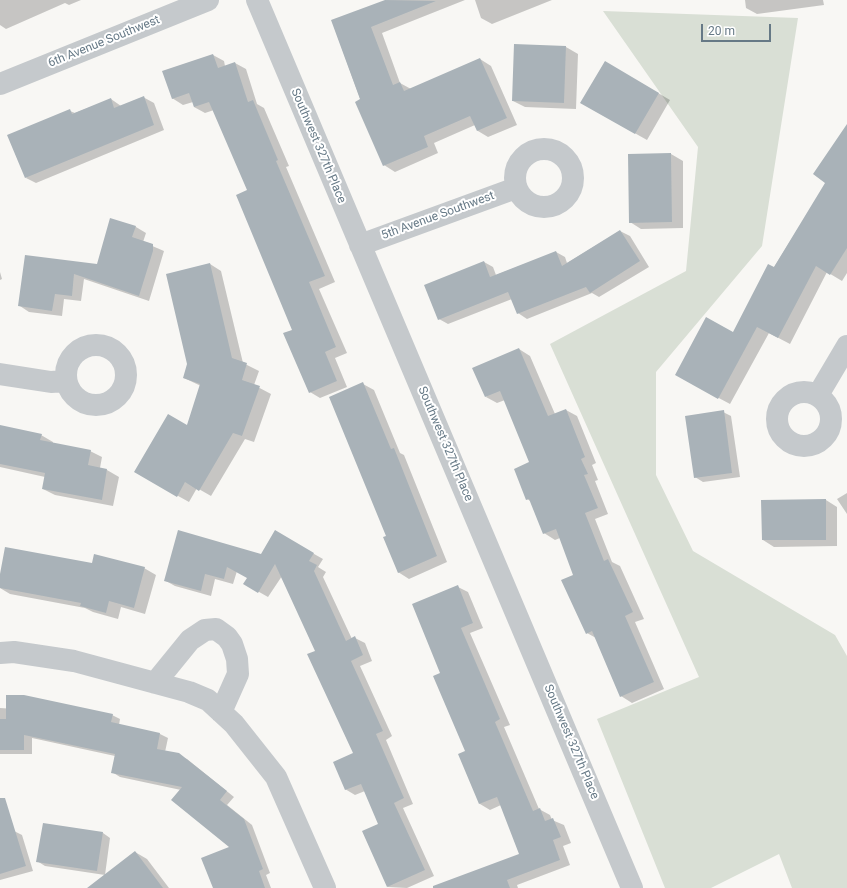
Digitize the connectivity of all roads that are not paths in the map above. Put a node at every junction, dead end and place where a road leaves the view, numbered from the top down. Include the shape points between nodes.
1 (208, 0) edge
2 (257, 0) edge
3 (0, 84) edge
4 (516, 188) dead end
5 (360, 245) junction
6 (847, 346) edge
7 (0, 374) edge
8 (66, 381) dead end
9 (818, 395) dead end
10 (0, 653) edge
11 (155, 683) junction
12 (221, 712) junction
13 (325, 888) edge
14 (632, 888) edge

1 - 3 street, 6th Avenue Southwest
2 - 5 street, Southwest 327th Place
4 - 5 street, 5th Avenue Southwest
5 - 14 street, Southwest 327th Place
6 - 9 street
7 - 8 street via 52,382
10 - 11 street via 14,652 74,661
11 - 12 street via 208,700
11 - 12 street via 190,640 205,630 216,628 232,644 238,674
12 - 13 street via 234,724 276,777

